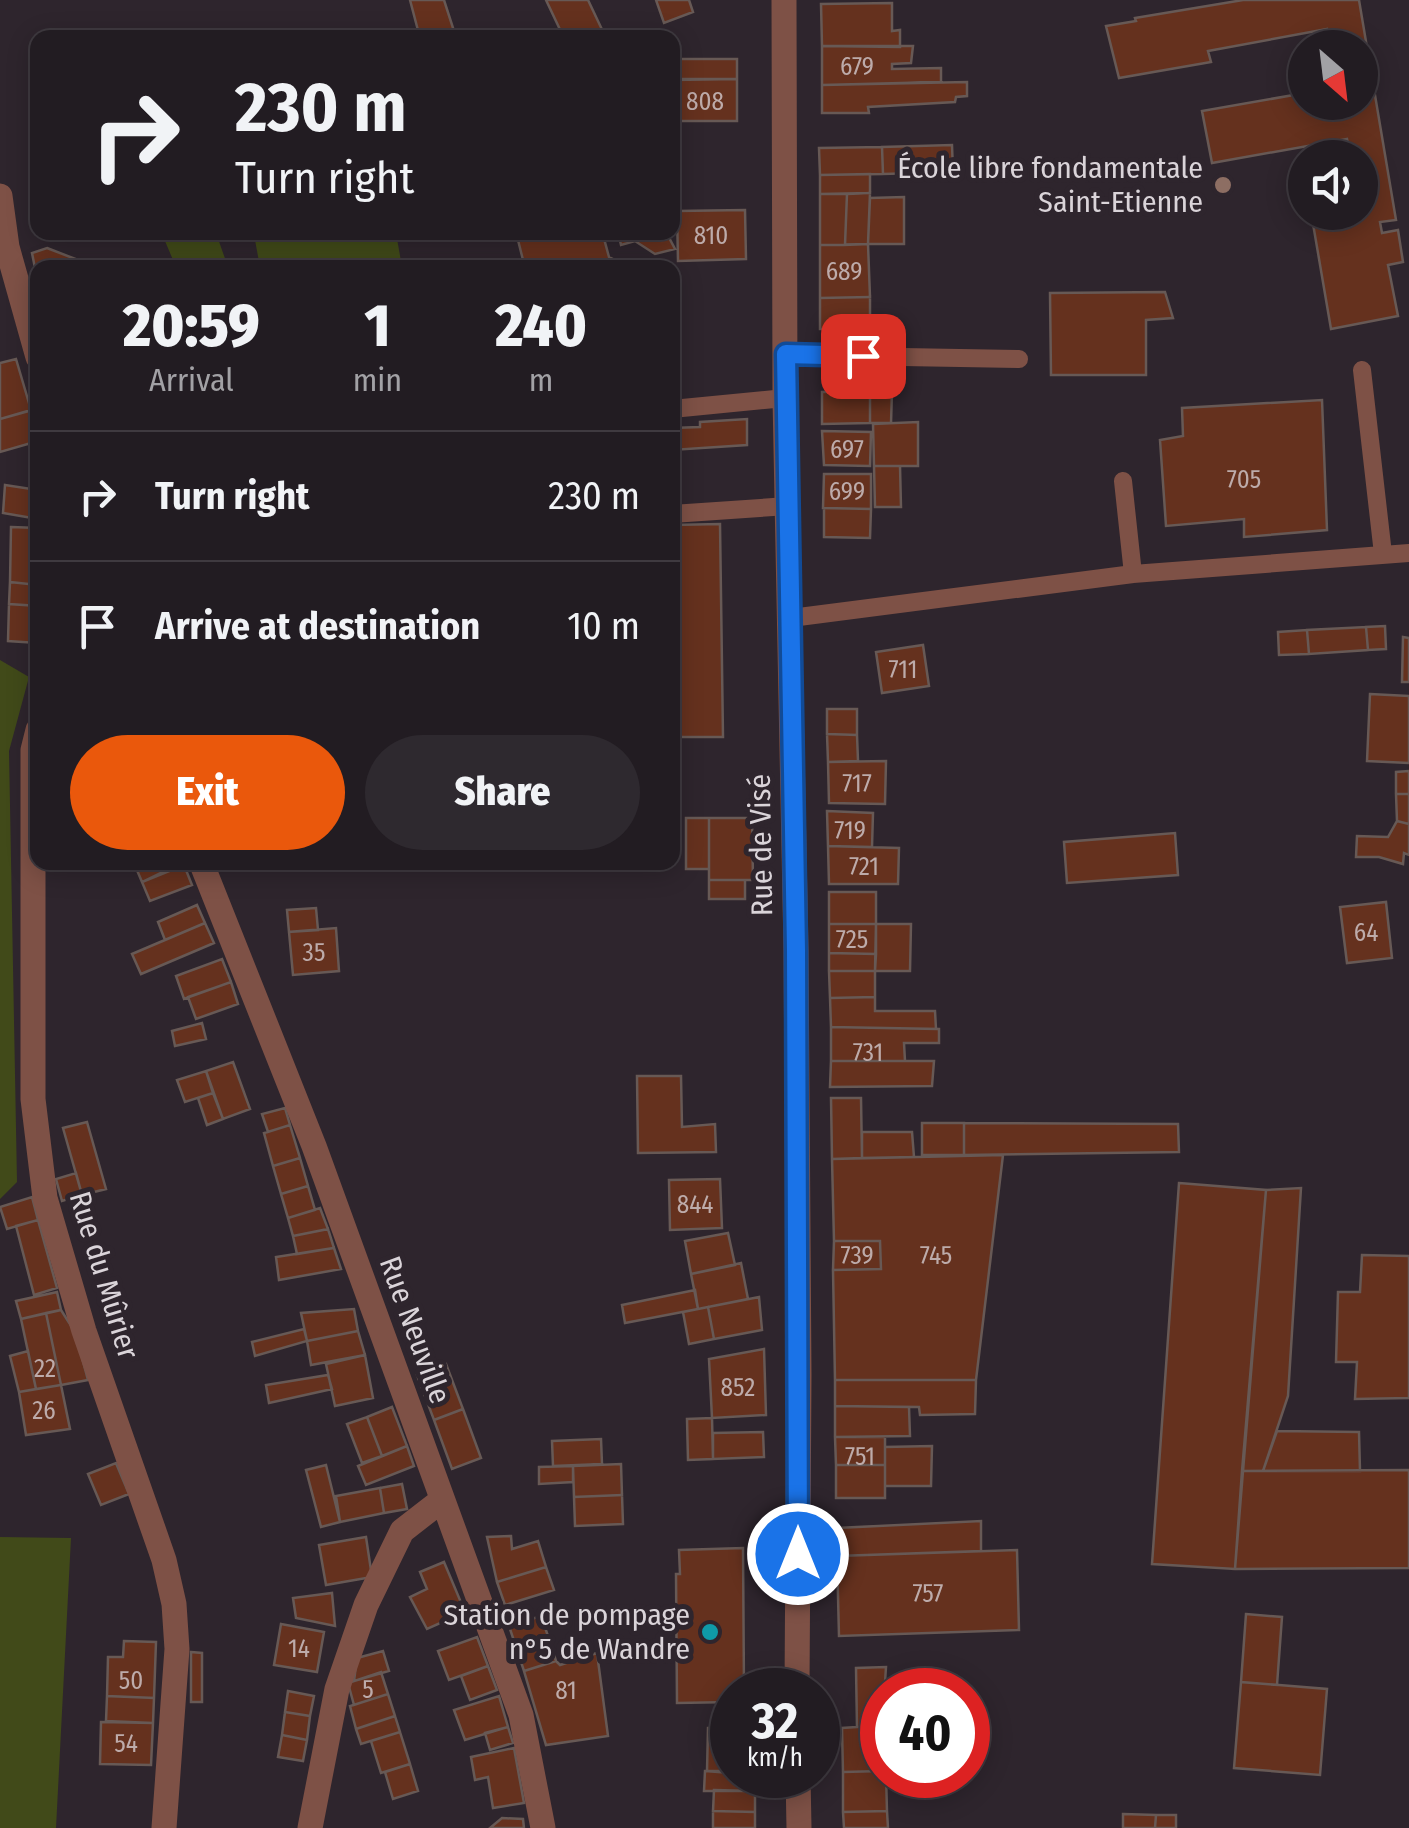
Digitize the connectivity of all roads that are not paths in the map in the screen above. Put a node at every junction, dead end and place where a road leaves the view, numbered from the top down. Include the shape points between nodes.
1 (784, 0) edge
2 (0, 196) edge
3 (30, 329) edge
4 (786, 354) junction
5 (1019, 359) dead end
6 (1362, 370) dead end
7 (785, 398) junction
8 (680, 408) edge
9 (1123, 481) dead end
10 (788, 506) junction
11 (680, 513) edge
12 (1409, 553) edge
13 (1383, 554) junction
14 (1133, 574) junction
15 (790, 618) junction
16 (33, 870) edge
17 (204, 870) edge
18 (442, 1500) junction
19 (797, 1668) edge
20 (798, 1798) edge
21 (164, 1828) edge
22 (310, 1828) edge
23 (543, 1828) edge
24 (799, 1828) edge

1 - 4 street, Rue de Visé
2 - 3 street
4 - 5 lane
4 - 7 street, Rue de Visé
6 - 13 lane
7 - 8 lane
7 - 10 street, Rue de Visé
9 - 14 lane
10 - 11 lane
10 - 15 street, Rue de Visé
12 - 13 lane
13 - 14 lane
14 - 15 lane
15 - 19 street, Rue de Visé
16 - 21 street, Rue du Mûrier via 33,1099 45,1198 174,1604 177,1650
17 - 18 street, Rue Neuville via 314,1146
18 - 22 street via 402,1531 366,1605 337,1689
18 - 23 street, Rue Neuville via 521,1715
20 - 24 street

